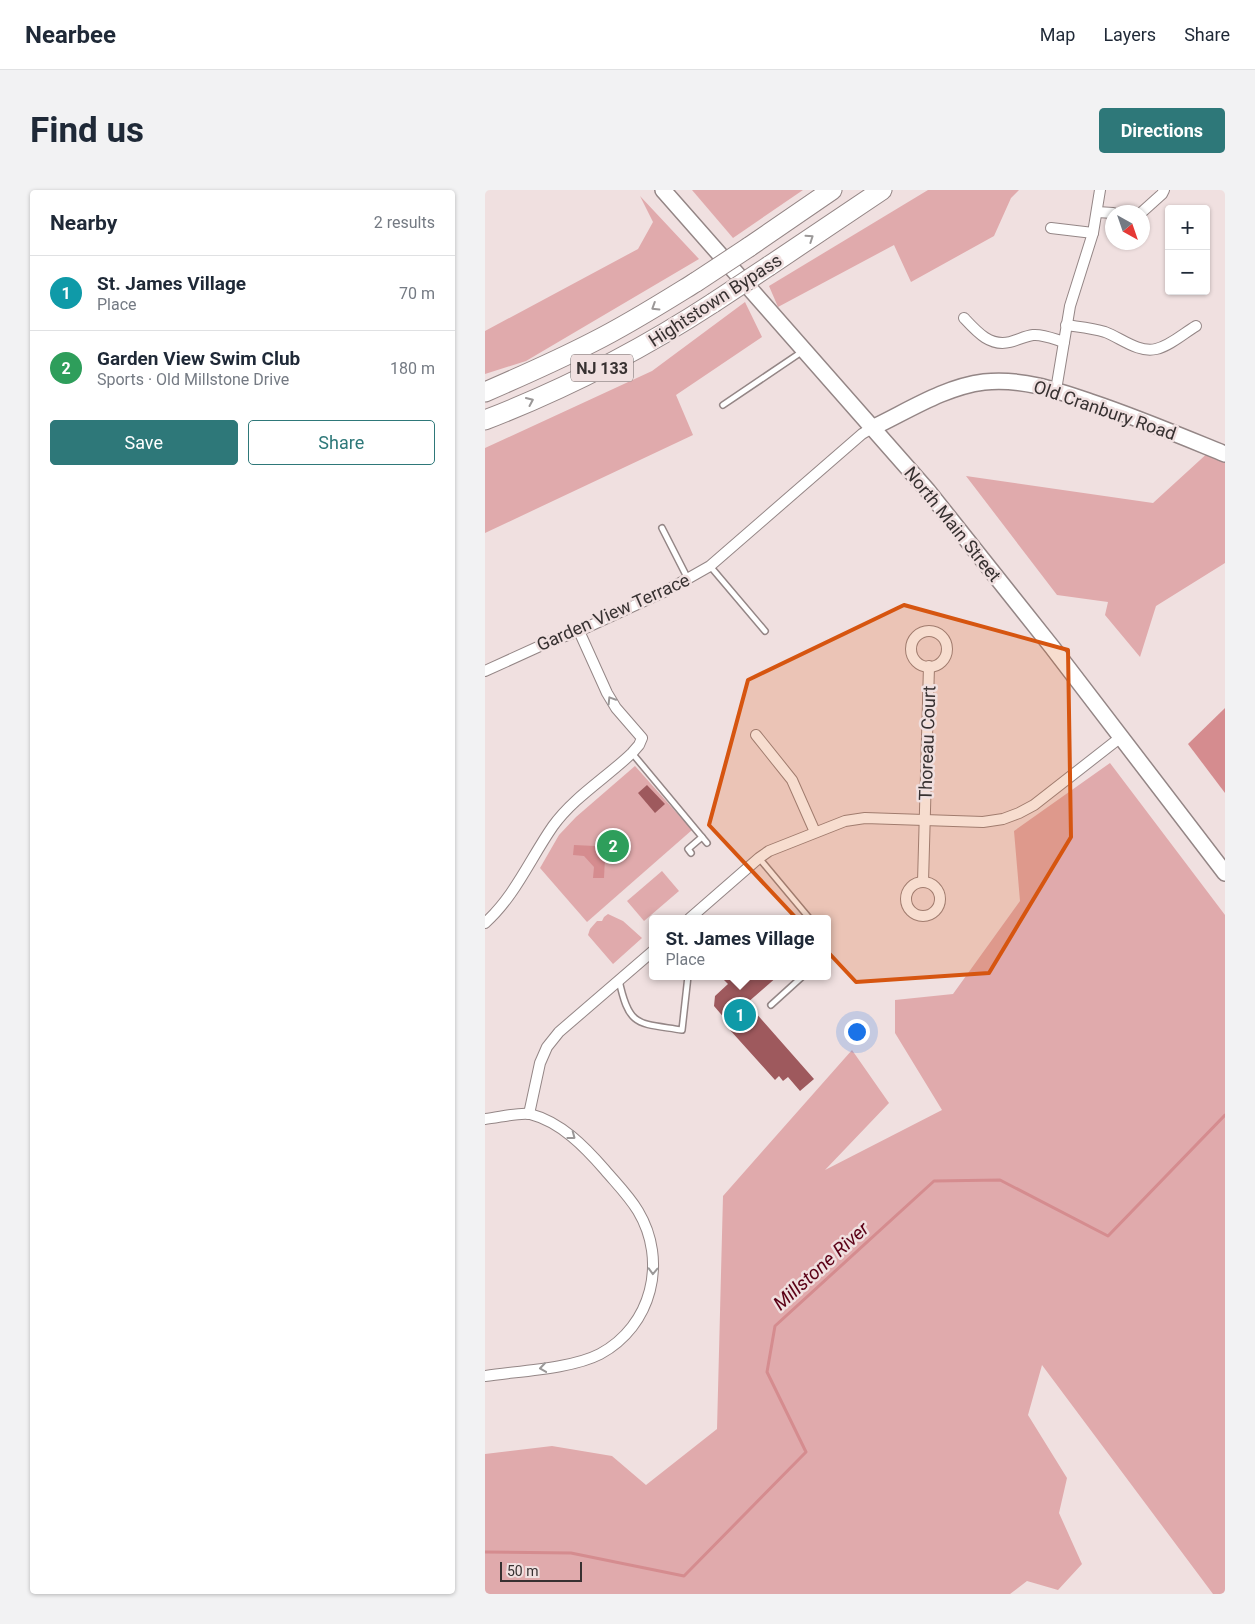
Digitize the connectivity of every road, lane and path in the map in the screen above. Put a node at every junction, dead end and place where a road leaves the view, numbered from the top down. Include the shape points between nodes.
1 (663, 190) edge
2 (832, 190) edge
3 (882, 190) edge
4 (1099, 190) edge
5 (1164, 190) edge
6 (1150, 205) edge
7 (1097, 212) junction
8 (1105, 212) edge
9 (1051, 228) dead end
10 (1093, 233) junction
11 (964, 318) dead end
12 (1067, 325) junction
13 (1196, 326) dead end
14 (1064, 342) junction
15 (803, 350) junction
16 (1056, 390) junction
17 (485, 392) edge
18 (723, 405) dead end
19 (485, 420) edge
20 (872, 428) junction
21 (1225, 454) edge
22 (662, 528) dead end
23 (710, 566) junction
24 (688, 579) junction
25 (579, 631) junction
26 (765, 631) dead end
27 (929, 666) dead end
28 (485, 671) edge
29 (756, 735) dead end
30 (1121, 738) junction
31 (632, 753) junction
32 (925, 821) junction
33 (815, 832) junction
34 (702, 837) junction
35 (707, 843) dead end
36 (691, 853) dead end
37 (759, 858) junction
38 (1225, 873) edge
39 (923, 882) dead end
40 (694, 915) edge
41 (807, 915) edge
42 (485, 923) edge
43 (649, 954) edge
44 (619, 980) junction
45 (688, 980) edge
46 (799, 980) edge
47 (771, 1005) dead end
48 (529, 1114) junction
49 (485, 1119) edge
50 (485, 1376) edge

1 - 15 street, North Main Street
2 -> 17 highway, Hightstown Bypass / NJ 133, bridge via 631,322
19 -> 3 highway, Hightstown Bypass / NJ 133, bridge via 567,385 661,336
4 - 7 street
5 - 6 street
7 - 8 street
7 - 10 street
9 - 10 street
10 - 12 street
11 - 14 street via 977,332 992,341 1011,342 1040,335
12 - 13 street via 1107,333 1145,349 1164,346
12 - 14 street
14 - 16 street
15 - 18 lane
15 - 20 street, North Main Street
16 - 20 street, Old Cranbury Road via 1019,382 983,382 938,395
16 - 21 street, Old Cranbury Road
20 - 23 street, Garden View Terrace via 861,434
20 - 30 street, North Main Street via 927,491
22 - 24 lane
23 - 24 street, Garden View Terrace
23 - 26 lane
24 - 25 street, Garden View Terrace
25 - 28 street, Garden View Terrace via 551,640
31 -> 25 street via 642,738 616,708
27 - 32 street, Thoreau Court
29 - 33 street via 792,780
30 - 32 street via 1035,805 1019,813 983,822
30 - 38 street, North Main Street
31 - 34 lane
31 - 42 street via 553,825 511,893
32 - 33 street via 865,818 845,821
32 - 39 street, Thoreau Court
33 - 37 street
34 - 35 lane
34 - 36 lane via 688,849
37 - 40 street
37 - 41 lane
43 - 44 street
44 - 45 lane via 623,998 635,1020 682,1030
44 - 48 street via 559,1032 547,1047 540,1062
46 - 47 lane
48 - 49 street
48 -> 50 street via 575,1138 628,1197 642,1218 650,1240 653,1280 649,1298 637,1320 626,1334 600,1354 571,1364

